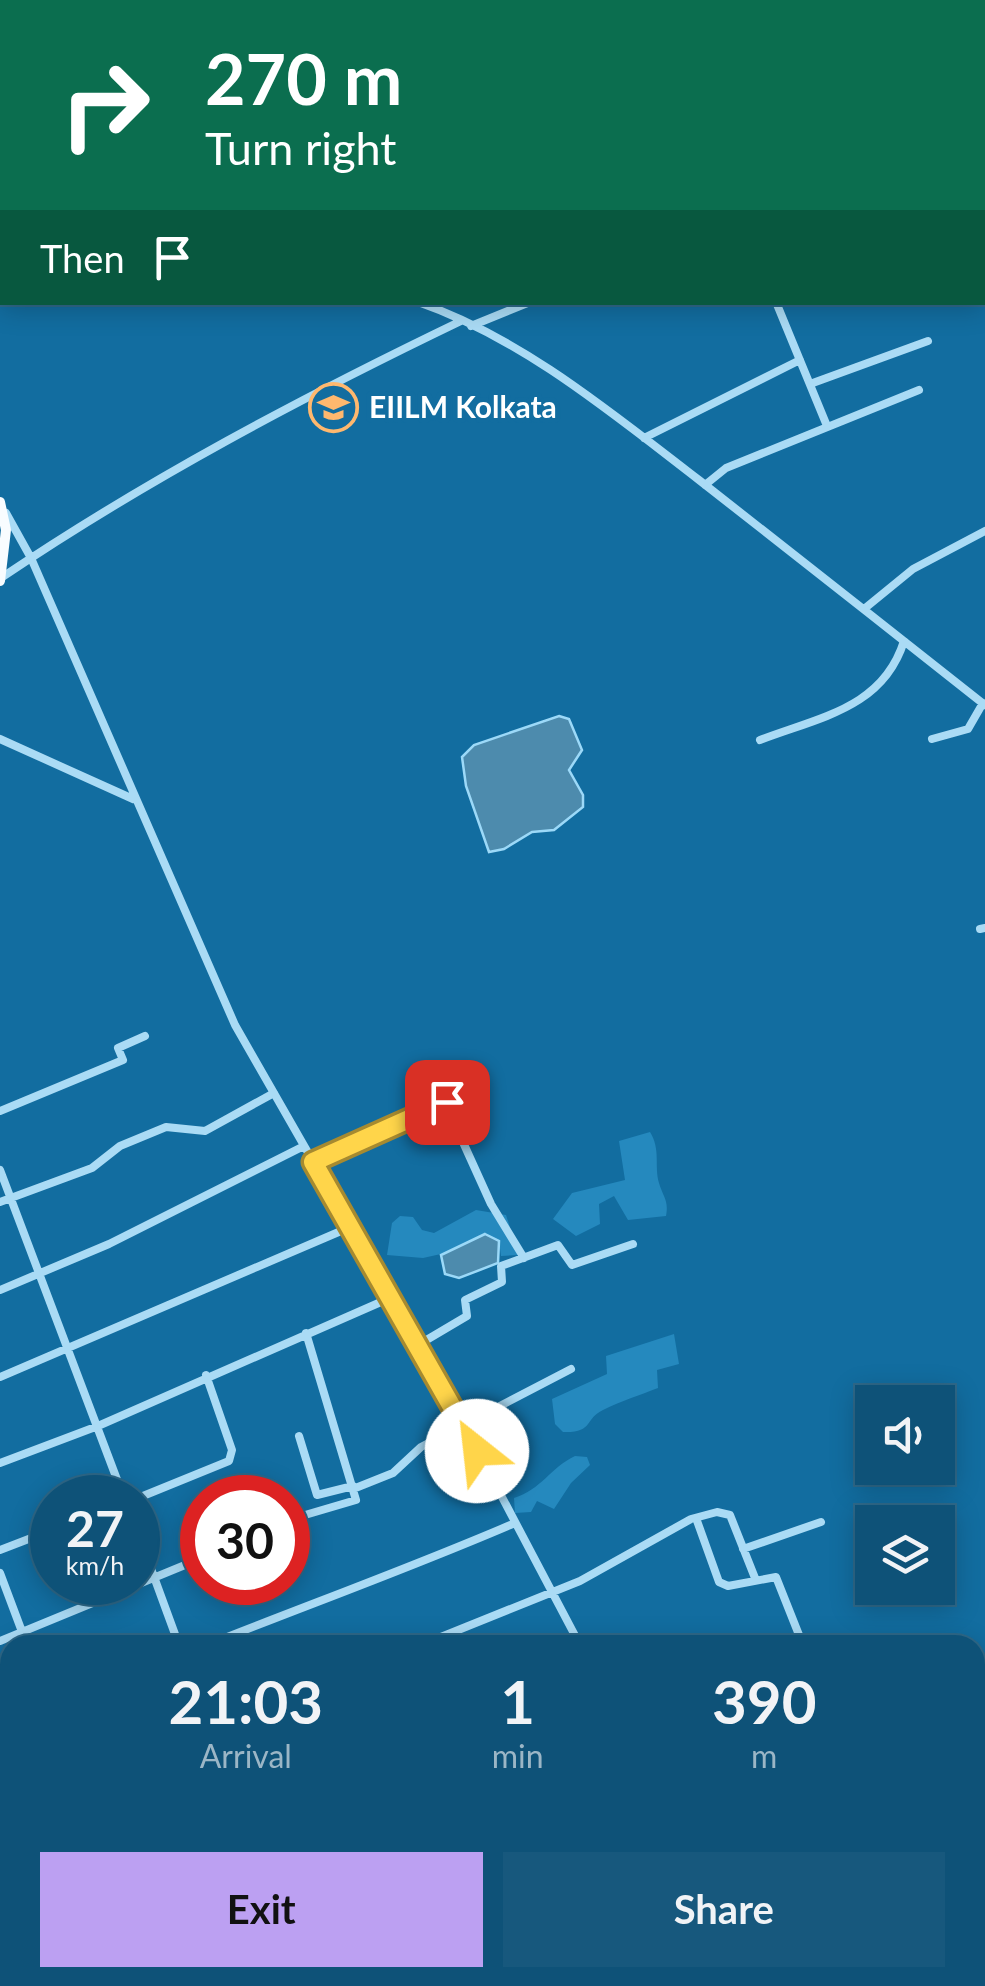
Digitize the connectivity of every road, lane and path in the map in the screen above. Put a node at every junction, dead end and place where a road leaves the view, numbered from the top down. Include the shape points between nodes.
1 (425, 305) edge
2 (522, 305) edge
3 (777, 305) edge
4 (461, 321) junction
5 (470, 326) junction
6 (928, 341) dead end
7 (800, 360) junction
8 (810, 384) junction
9 (919, 390) dead end
10 (827, 426) junction
11 (644, 438) junction
12 (705, 485) junction
13 (1, 503) edge
14 (985, 531) edge
15 (30, 558) junction
16 (0, 580) edge
17 (864, 609) junction
18 (904, 641) junction
19 (984, 704) edge
20 (0, 739) edge
21 (763, 739) dead end
22 (932, 739) dead end
23 (133, 799) junction
24 (145, 1036) dead end
25 (274, 1093) junction
26 (447, 1102) dead end
27 (0, 1111) edge
28 (462, 1140) dead end
29 (304, 1146) junction
30 (313, 1162) junction
31 (0, 1170) edge
32 (10, 1198) junction
33 (0, 1202) edge
34 (348, 1228) junction
35 (633, 1244) dead end
36 (524, 1258) junction
37 (38, 1274) junction
38 (0, 1290) edge
39 (390, 1298) junction
40 (306, 1333) junction
41 (418, 1346) junction
42 (68, 1350) junction
43 (571, 1370) dead end
44 (206, 1375) junction
45 (0, 1377) edge
46 (98, 1426) junction
47 (464, 1426) junction
48 (299, 1436) dead end
49 (0, 1463) edge
50 (116, 1475) edge
51 (353, 1487) junction
52 (160, 1489) edge
53 (310, 1514) edge
54 (696, 1518) junction
55 (820, 1522) dead end
56 (515, 1523) junction
57 (30, 1538) edge
58 (743, 1549) junction
59 (0, 1550) edge
60 (0, 1572) edge
61 (755, 1578) junction
62 (552, 1593) junction
63 (160, 1594) edge
64 (91, 1605) edge
65 (22, 1632) junction
66 (15, 1635) edge
67 (23, 1635) edge
68 (175, 1635) edge
69 (232, 1635) edge
70 (447, 1635) edge
71 (575, 1635) edge
72 (800, 1635) edge

1 - 4 street
2 - 5 street
3 - 7 street
4 - 5 street
4 - 15 street via 231,439
5 - 11 street via 586,393
6 - 8 street
7 - 8 street
7 - 11 street
8 - 10 street
9 - 10 street
10 - 12 street via 726,468
11 - 12 street
12 - 17 street
13 - 15 street
13 - 16 main road via 6,551
14 - 17 street via 913,569
15 - 16 street
15 - 23 street
17 - 18 street
18 - 19 street
18 - 21 street via 876,691
19 - 22 street via 968,729
20 - 23 street
23 - 25 street via 235,1024
24 - 27 street via 118,1048 123,1060
25 - 29 street
25 - 32 street via 206,1132 166,1127 120,1146 92,1168
26 - 30 street
28 - 36 street
29 - 30 street
29 - 37 street
30 - 34 street
31 - 32 street
32 - 33 street
32 - 37 street
34 - 39 street
34 - 42 street
35 - 36 street via 572,1265 560,1246
36 - 41 street via 500,1268 500,1284 465,1300 464,1319
37 - 38 street
37 - 42 street
39 - 40 street
39 - 41 street
40 - 44 street
40 - 51 street
41 - 47 street
42 - 45 street
42 - 46 street
43 - 47 street
44 - 46 street
44 - 52 street via 232,1450 229,1461
46 - 49 street
46 - 50 street
47 - 51 street via 419,1448 393,1472
47 - 56 street
48 - 51 street via 317,1495
51 - 53 street via 354,1502
54 - 58 street via 726,1512
54 - 61 street via 720,1582
54 - 62 street
55 - 58 street
56 - 62 street
56 - 69 street
57 - 59 street
58 - 61 street
60 - 65 street
61 - 72 street via 779,1580
62 - 70 street
62 - 71 street
63 - 68 street
64 - 65 street
65 - 66 street
65 - 67 street

